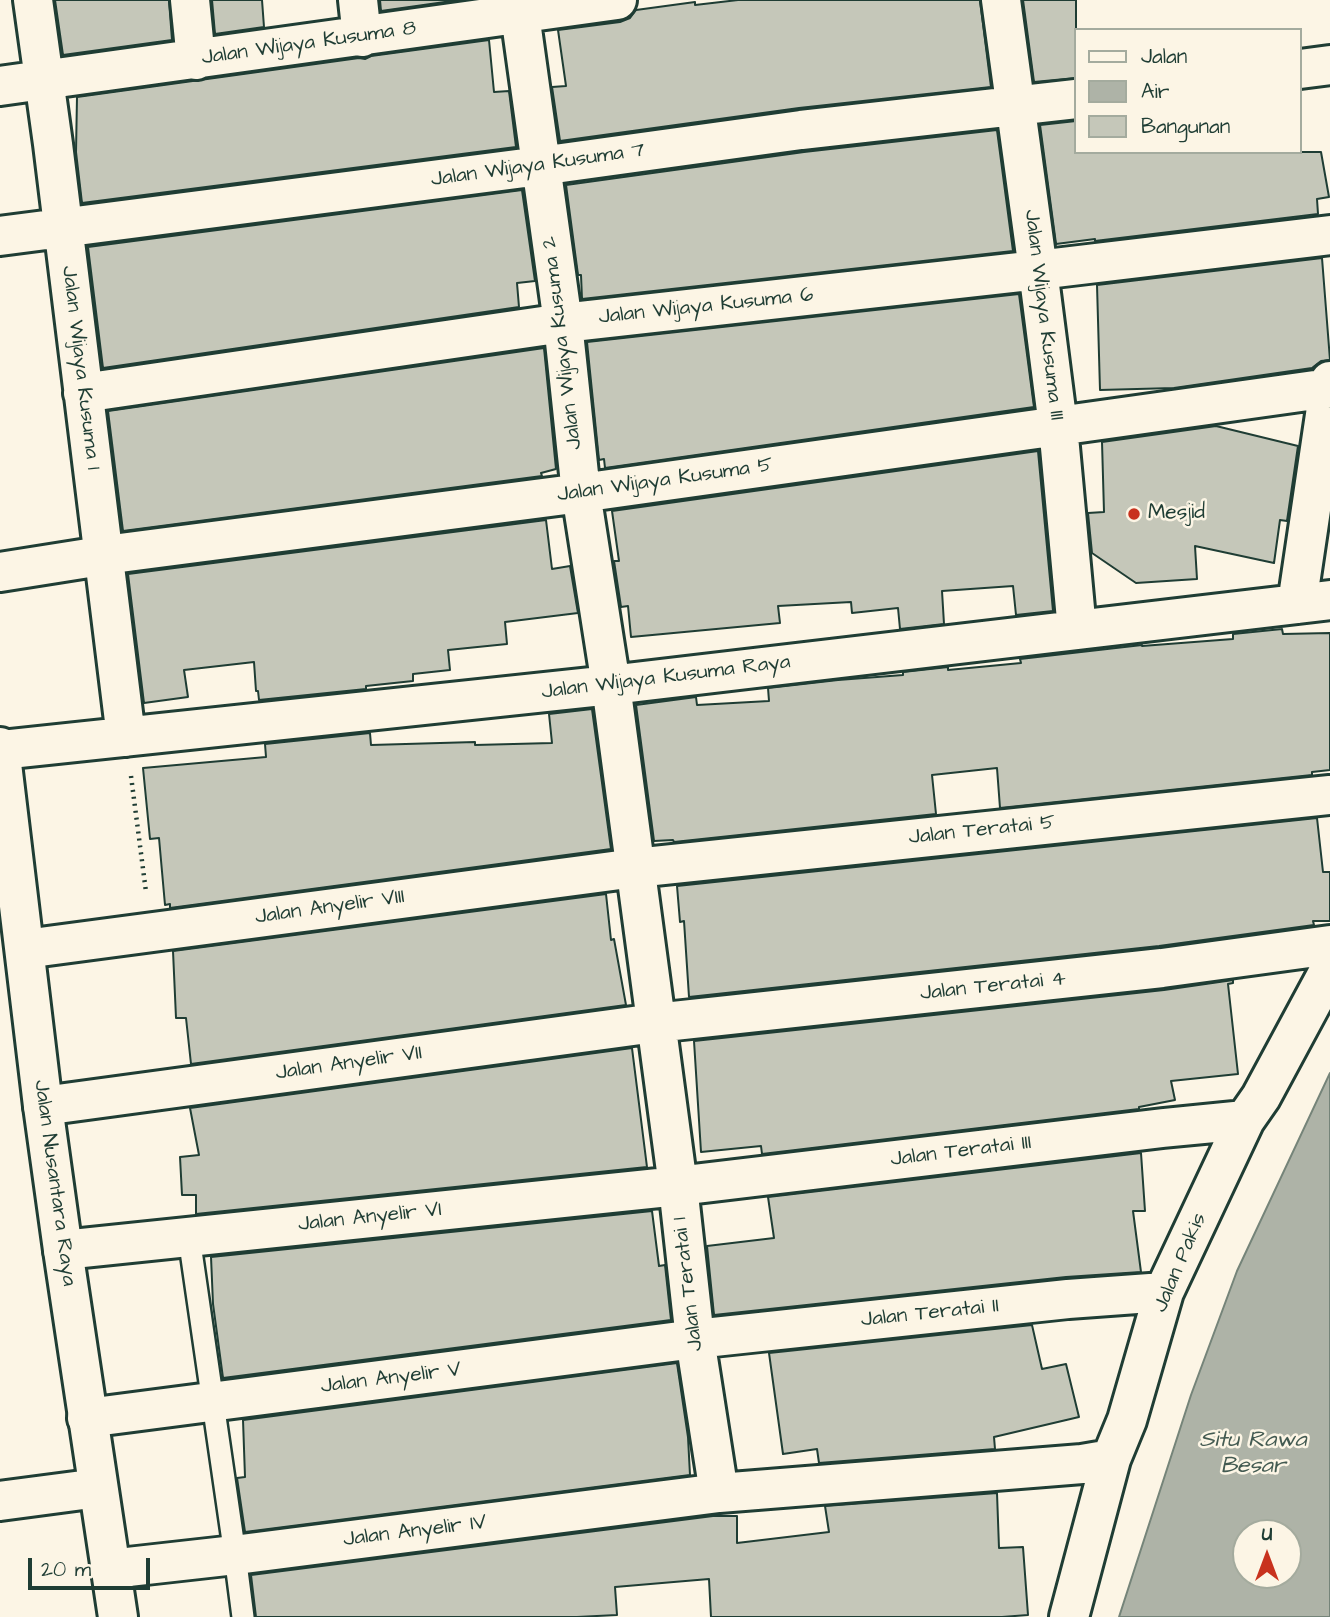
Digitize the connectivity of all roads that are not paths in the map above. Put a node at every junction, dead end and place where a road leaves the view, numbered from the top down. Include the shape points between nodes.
1 (33, 0) edge
2 (190, 0) edge
3 (617, 0) edge
4 (1000, 0) edge
5 (519, 6) edge
6 (360, 18) edge
7 (196, 60) junction
8 (1330, 65) edge
9 (1302, 69) edge
10 (45, 79) junction
11 (0, 86) edge
12 (1074, 99) edge
13 (1015, 107) junction
14 (540, 166) junction
15 (63, 228) junction
16 (1330, 235) edge
17 (0, 236) edge
18 (1038, 270) junction
19 (563, 323) junction
20 (1330, 381) edge
21 (1329, 388) edge
22 (83, 393) junction
23 (1058, 426) junction
24 (581, 493) junction
25 (104, 556) junction
26 (0, 572) edge
27 (1313, 602) edge
28 (1077, 630) junction
29 (611, 685) junction
30 (126, 737) junction
31 (0, 748) edge
32 (1330, 795) edge
33 (635, 868) junction
34 (1330, 945) edge
35 (25, 949) junction
36 (1330, 969) edge
37 (655, 1023) junction
38 (43, 1106) junction
39 (1245, 1120) junction
40 (678, 1186) junction
41 (189, 1237) junction
42 (63, 1250) junction
43 (1164, 1292) junction
44 (695, 1339) junction
45 (213, 1402) junction
46 (87, 1418) junction
47 (1111, 1460) junction
48 (98, 1488) junction
49 (719, 1493) junction
50 (0, 1501) edge
51 (235, 1555) junction
52 (110, 1570) junction
53 (118, 1617) edge
54 (243, 1617) edge
55 (1069, 1617) edge

1 - 10 main road, Jalan Wijaya Kusuma 1
2 - 7 main road
3 - 5 main road, Jalan Wijaya Kusuma 8
4 - 13 main road, Jalan Wijaya Kusuma III
5 - 6 main road, Jalan Wijaya Kusuma 8
5 - 14 main road, Jalan Wijaya Kusuma 2
6 - 7 main road, Jalan Wijaya Kusuma 8
7 - 10 main road, Jalan Wijaya Kusuma 8
8 - 9 main road
10 - 11 main road, Jalan Wijaya Kusuma 8
10 - 15 main road, Jalan Wijaya Kusuma 1
12 - 13 main road, Jalan Wijaya Kusuma 7
13 - 14 main road, Jalan Wijaya Kusuma 7 via 801,130
13 - 18 main road, Jalan Wijaya Kusuma III
14 - 15 main road, Jalan Wijaya Kusuma 7
14 - 19 main road, Jalan Wijaya Kusuma 2
15 - 17 main road, Jalan Wijaya Kusuma 7
15 - 22 main road, Jalan Wijaya Kusuma 1
16 - 18 main road, Jalan Wijaya Kusuma 6
18 - 19 main road, Jalan Wijaya Kusuma 6
18 - 23 main road, Jalan Wijaya Kusuma III
19 - 22 main road, Jalan Wijaya Kusuma 6
19 - 24 main road, Jalan Wijaya Kusuma 2
20 - 21 main road
21 - 23 main road, Jalan Wijaya Kusuma 5
21 - 27 main road
22 - 25 main road, Jalan Wijaya Kusuma 1
23 - 24 main road, Jalan Wijaya Kusuma 5
23 - 28 main road, Jalan Wijaya Kusuma III
24 - 25 main road, Jalan Wijaya Kusuma 5
24 - 29 main road, Jalan Wijaya Kusuma 2
25 - 26 main road, Jalan Wijaya Kusuma 5
25 - 30 main road, Jalan Wijaya Kusuma 1
27 - 28 main road, Jalan Wijaya Kusuma Raya
28 - 29 main road, Jalan Wijaya Kusuma Raya
29 - 30 main road, Jalan Wijaya Kusuma Raya
29 - 33 main road, Jalan Teratai 1
30 - 31 main road, Jalan Wijaya Kusuma Raya
31 - 35 main road, Jalan Nusantara Raya
32 - 33 main road, Jalan Teratai 5
33 - 35 main road, Jalan Anyelir VIII
33 - 37 main road, Jalan Teratai 1
34 - 37 main road, Jalan Teratai 4 via 1162,968
35 - 38 main road, Jalan Nusantara Raya
36 - 39 main road, Jalan Pakis
37 - 38 main road, Jalan Anyelir VII
37 - 40 main road, Jalan Teratai 1
38 - 42 main road, Jalan Nusantara Raya
39 - 40 main road, Jalan Teratai III
39 - 43 main road, Jalan Pakis
40 - 41 main road, Jalan Anyelir VI
40 - 44 main road, Jalan Teratai 1
41 - 42 main road, Jalan Anyelir VI
41 - 45 lane
42 - 46 main road, Jalan Nusantara Raya
43 - 44 main road, Jalan Teratai II via 1068,1298
43 - 47 main road, Jalan Pakis
44 - 45 main road, Jalan Anyelir V
44 - 49 main road, Jalan Teratai 1
45 - 46 main road, Jalan Anyelir V
45 - 51 lane
46 - 48 main road, Jalan Nusantara Raya
47 - 49 main road
47 - 55 main road, Jalan Pakis
48 - 50 main road
48 - 52 main road, Jalan Nusantara Raya
49 - 51 main road, Jalan Anyelir IV
51 - 52 main road, Jalan Anyelir IV
51 - 54 lane
52 - 53 main road, Jalan Nusantara Raya

